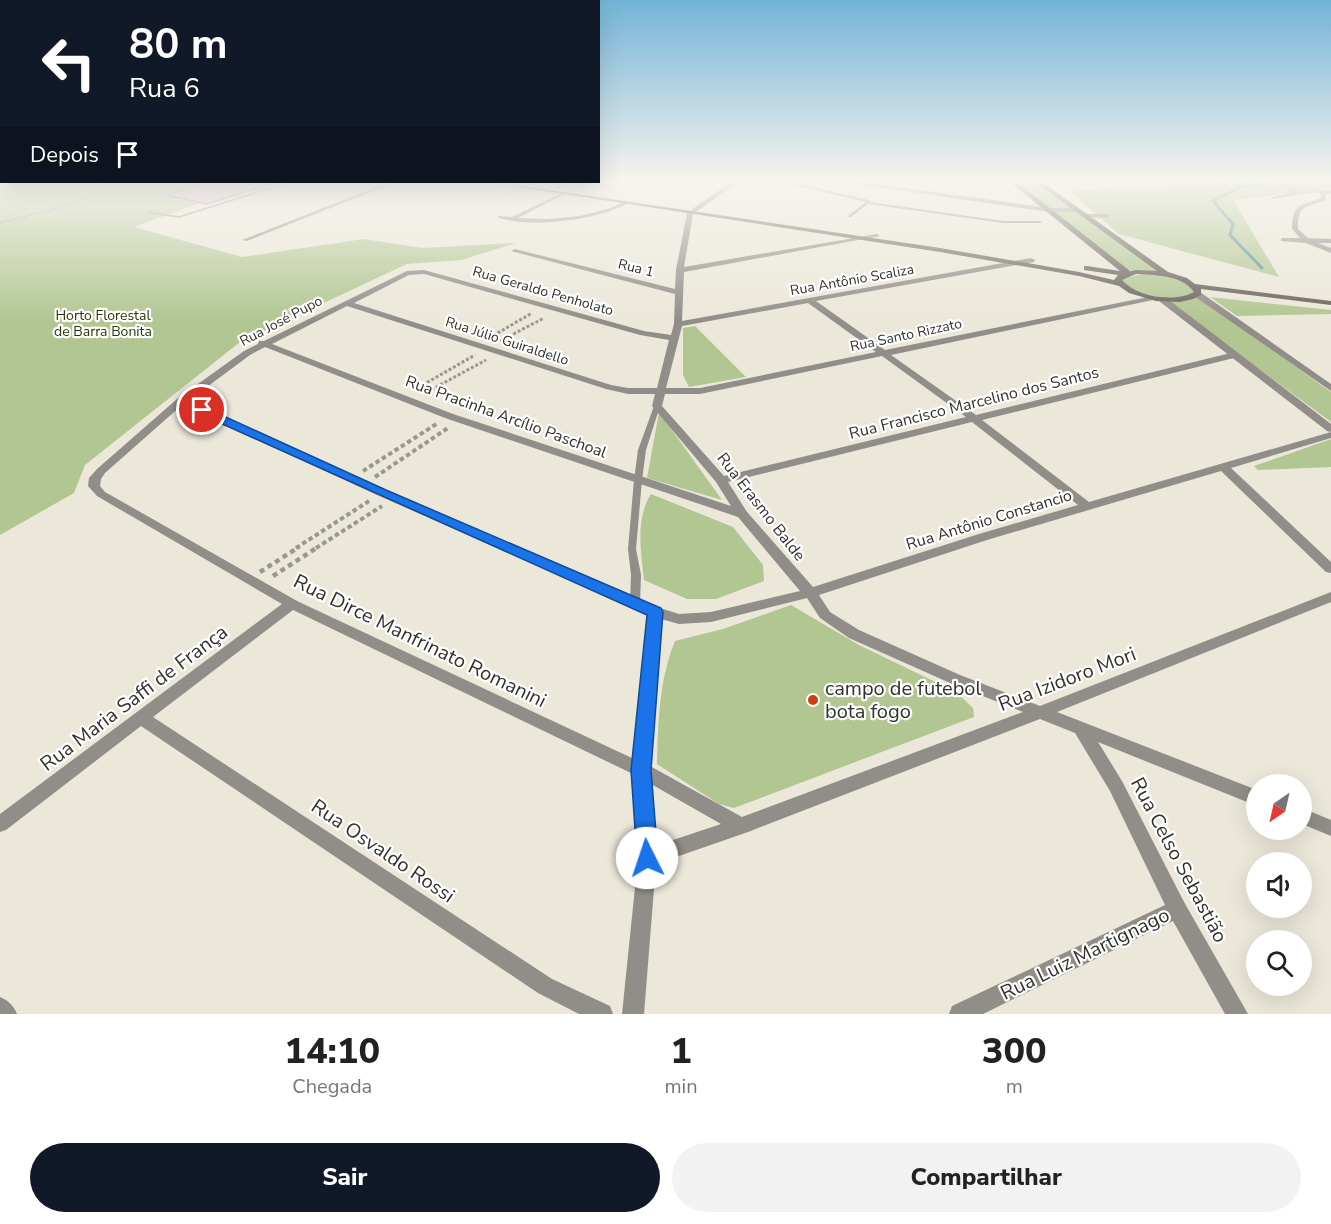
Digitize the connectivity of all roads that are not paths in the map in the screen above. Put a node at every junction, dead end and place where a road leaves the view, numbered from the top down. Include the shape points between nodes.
1 (279, 226) edge
2 (690, 226) edge
3 (787, 226) edge
4 (806, 226) edge
5 (1069, 226) edge
6 (1101, 226) edge
7 (1295, 226) edge
8 (877, 236) junction
9 (865, 239) junction
10 (244, 240) dead end
11 (1283, 240) dead end
12 (1306, 240) junction
13 (1331, 241) edge
14 (1331, 251) edge
15 (515, 252) dead end
16 (1031, 260) junction
17 (1016, 263) junction
18 (680, 270) junction
19 (407, 273) joint
20 (1126, 274) junction
21 (1173, 276) junction
22 (1120, 284) junction
23 (1196, 291) junction
24 (680, 293) junction
25 (1158, 299) junction
26 (812, 302) junction
27 (346, 303) junction
28 (1331, 303) edge
29 (1331, 309) edge
30 (678, 324) junction
31 (673, 338) junction
32 (262, 343) junction
33 (882, 353) junction
34 (1235, 355) junction
35 (1331, 388) edge
36 (662, 392) junction
37 (181, 401) junction
38 (657, 406) junction
39 (973, 418) junction
40 (1331, 429) edge
41 (1331, 435) edge
42 (1222, 466) junction
43 (95, 478) joint
44 (638, 480) junction
45 (721, 480) junction
46 (1088, 507) junction
47 (742, 514) junction
48 (1331, 569) edge
49 (810, 593) junction
50 (1331, 597) edge
51 (292, 604) junction
52 (635, 604) junction
53 (655, 612) junction
54 (1041, 712) junction
55 (143, 719) junction
56 (1080, 728) junction
57 (641, 770) junction
58 (1246, 794) edge
59 (1312, 820) edge
60 (0, 824) edge
61 (742, 826) junction
62 (1331, 828) edge
63 (647, 858) junction
64 (1177, 909) junction
65 (0, 1008) edge
66 (6, 1014) edge
67 (602, 1014) edge
68 (633, 1014) edge
69 (960, 1014) edge
70 (1237, 1014) edge

1 - 10 street
2 - 18 street
3 - 9 main road
4 - 8 main road
5 - 20 main road
6 - 21 main road
7 - 12 street
8 - 9 street
8 - 16 main road
9 - 17 main road
9 - 18 street
11 - 12 street
12 - 13 street
12 - 14 street
15 - 24 street, Rua 1
16 - 17 street, Rua Antônio Scaliza
16 - 20 main road
17 - 22 main road
17 - 26 street, Rua Antônio Scaliza
18 - 24 street
19 - 27 street, Rua José Pupo
19 - 31 street, Rua Geraldo Penholato via 424,272
20 - 21 main road
20 - 22 main road via 1118,280
21 - 23 main road
22 - 25 main road
23 - 25 main road via 1186,299
23 - 28 main road
23 - 29 main road
23 - 35 street
24 - 30 street
25 - 33 street, Rua Santo Rizzato
25 - 34 street
26 - 30 street, Rua Antônio Scaliza
26 - 33 street
27 - 32 street, Rua José Pupo
27 - 36 street, Rua Júlio Guiraldello via 609,387
30 - 31 street
31 - 36 street
32 - 37 street, Rua José Pupo
32 - 44 street, Rua Pracinha Arcílio Paschoal via 455,418
33 - 36 street, Rua Santo Rizzato via 700,391
33 - 39 street
34 - 39 street, Rua Francisco Marcelino dos Santos
34 - 40 street
36 - 38 street
37 - 43 street, Rua José Pupo
37 - 52 street, Rua Antônio Constancio
38 - 44 lane via 642,450
38 - 45 street, Rua Erasmo Balde
39 - 45 street, Rua Francisco Marcelino dos Santos
39 - 46 street
41 - 42 street, Rua Antônio Constancio
42 - 46 street, Rua Antônio Constancio
42 - 48 street
43 - 51 street, Rua Dirce Manfrinato Romanini via 94,486 101,494
44 - 47 street, Rua Pracinha Arcílio Paschoal
44 - 52 lane via 632,549
45 - 47 street, Rua Erasmo Balde
46 - 49 street, Rua Antônio Constancio
47 - 49 street, Rua Erasmo Balde
49 - 53 street, Rua Antônio Constancio via 711,617 679,620
49 - 54 street, Rua Erasmo Balde via 825,615 854,634
50 - 54 street, Rua Izidoro Mori
51 - 55 street, Rua Maria Saffi de França
51 - 57 street, Rua Dirce Manfrinato Romanini
52 - 53 street, Rua Antônio Constancio
53 - 57 street
54 - 56 street, Rua Erasmo Balde
54 - 61 street, Rua Izidoro Mori
55 - 60 street, Rua Maria Saffi de França
55 - 67 street, Rua Osvaldo Rossi via 545,986
56 - 58 street, Rua Erasmo Balde
56 - 64 street, Rua Celso Sebastião via 1116,786
57 - 61 street, Rua Dirce Manfrinato Romanini
57 - 63 street
59 - 62 street
61 - 63 street, Rua Izidoro Mori
63 - 68 street
64 - 69 street, Rua Luiz Martignago
64 - 70 street, Rua Celso Sebastião
65 - 66 street

